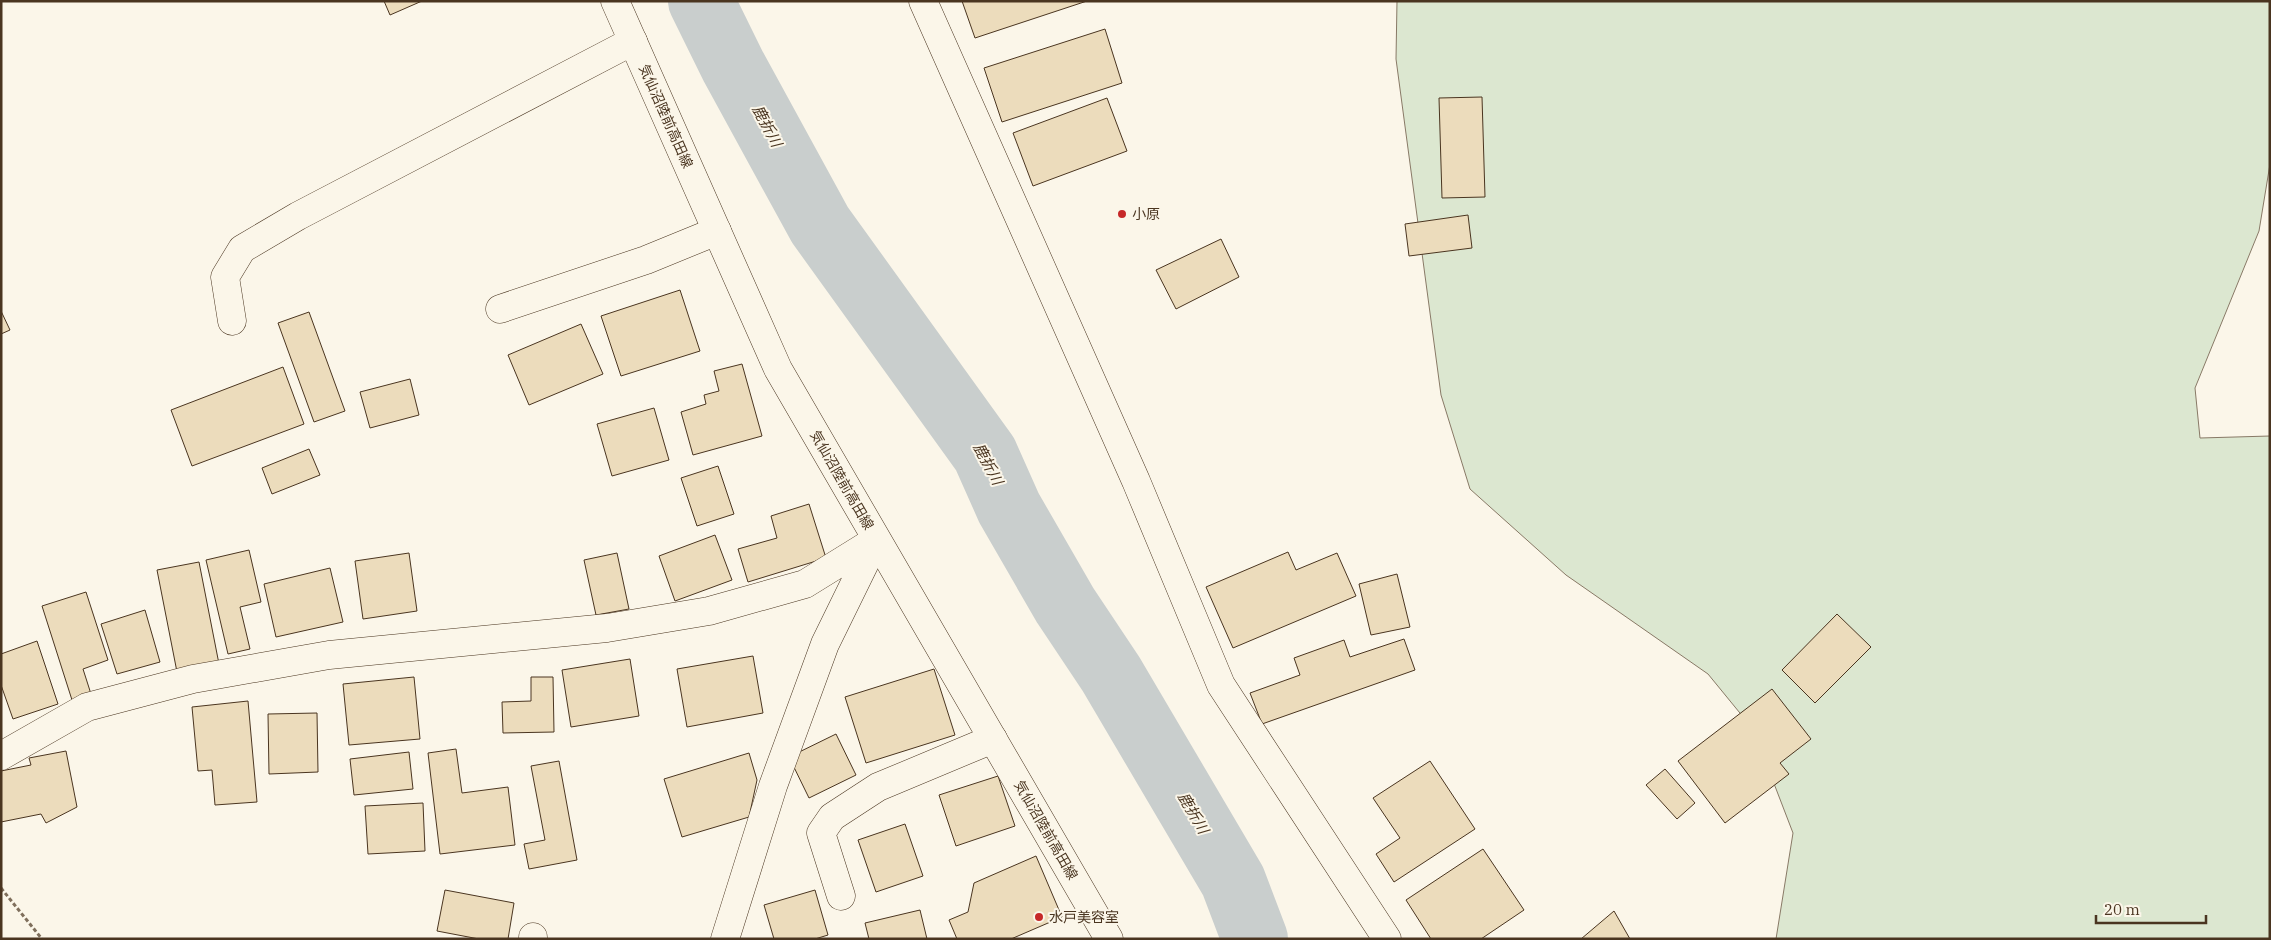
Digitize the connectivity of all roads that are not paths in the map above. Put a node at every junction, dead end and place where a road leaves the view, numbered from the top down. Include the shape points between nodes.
1 (615, 1) edge
2 (923, 1) edge
3 (633, 41) junction
4 (717, 231) junction
5 (500, 309) dead end
6 (232, 321) dead end
7 (876, 540) junction
8 (993, 739) junction
9 (1, 756) edge
10 (841, 896) dead end
11 (725, 939) edge
12 (1109, 939) edge
13 (1387, 939) edge

1 - 3 street, 気仙沼陸前高田線
2 - 13 street via 1136,481 1221,685
3 - 4 street, 気仙沼陸前高田線
3 - 6 street via 298,216 242,249 225,277
4 - 5 street via 646,260
4 - 7 street, 気仙沼陸前高田線 via 778,369
7 - 8 street, 気仙沼陸前高田線
7 - 9 street via 805,584 709,611 606,628 329,655 193,679 87,706
7 - 11 street via 825,644 773,786
8 - 10 street via 878,787 832,817 821,833
8 - 12 street, 気仙沼陸前高田線

